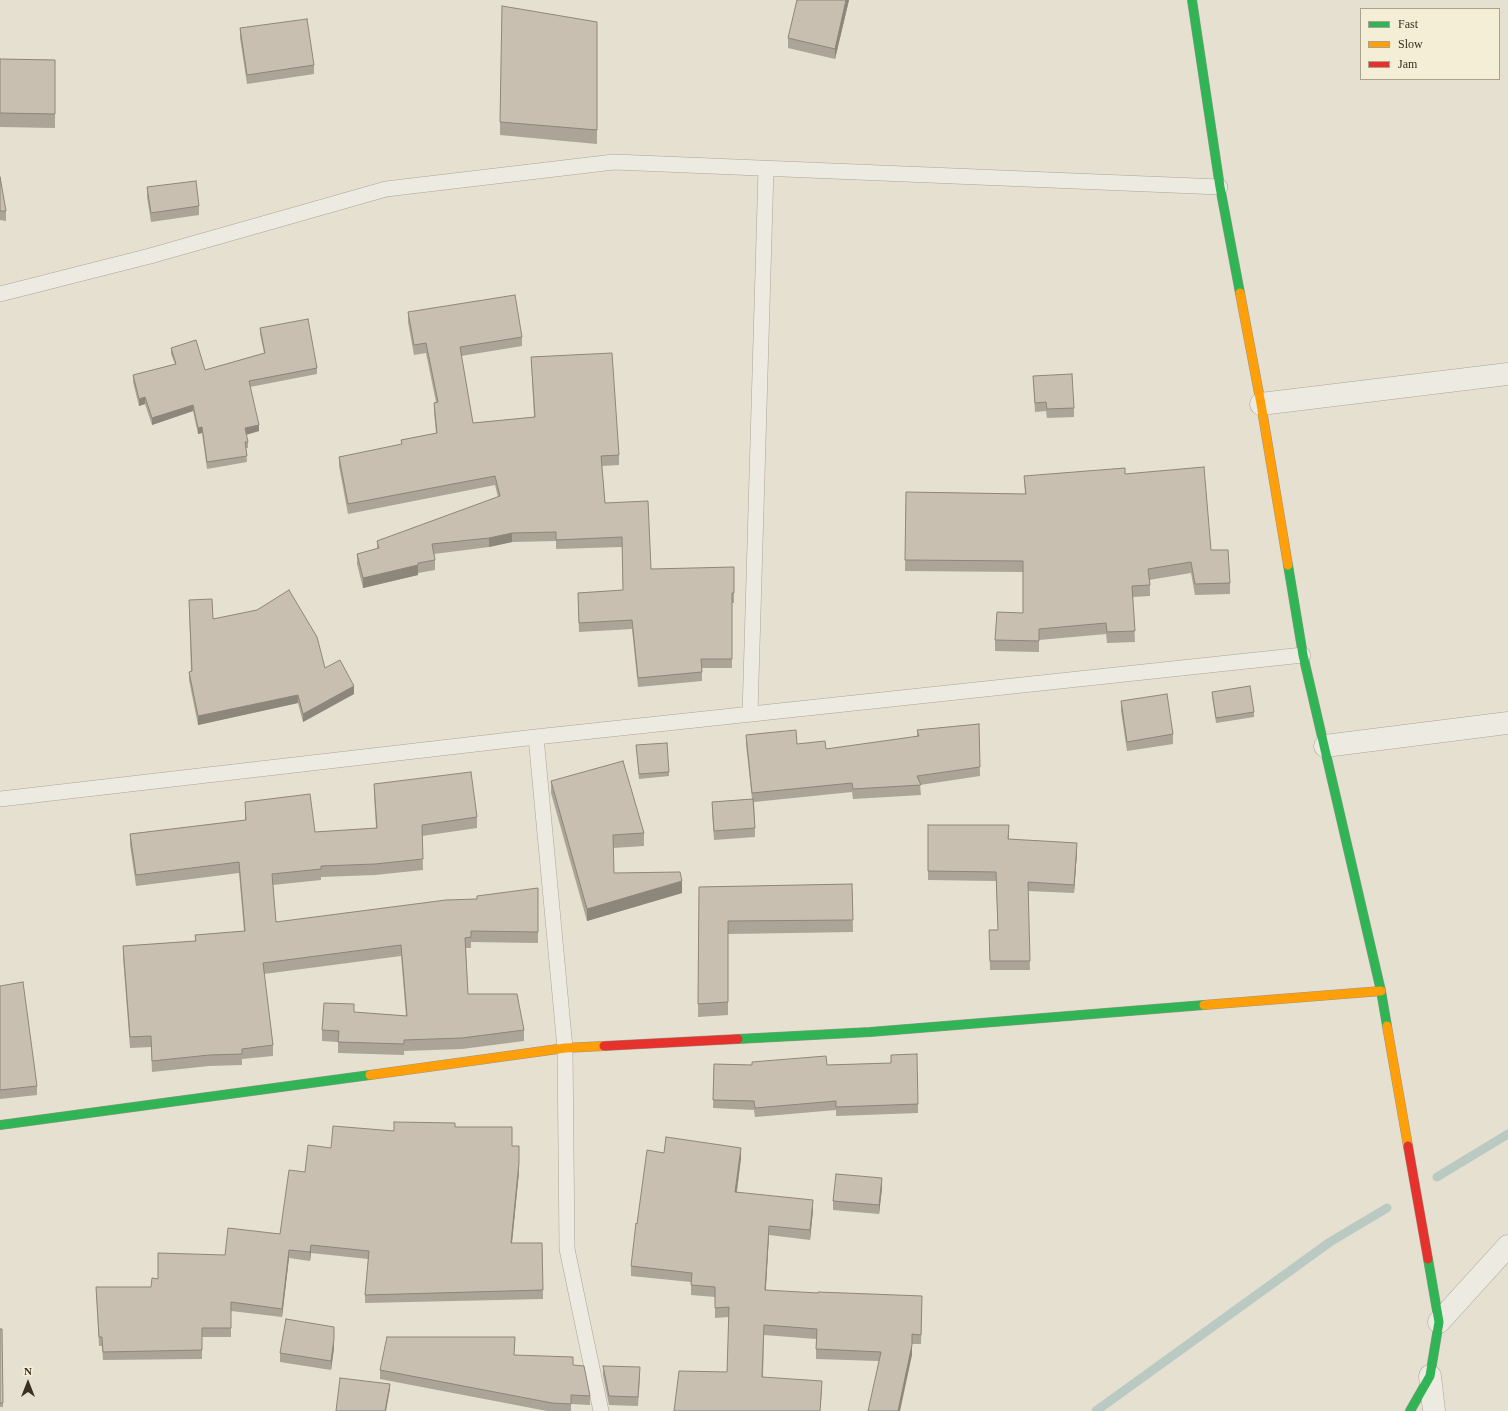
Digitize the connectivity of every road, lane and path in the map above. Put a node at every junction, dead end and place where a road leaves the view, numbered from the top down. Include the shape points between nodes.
1 (1192, 0) edge
2 (766, 169) junction
3 (1220, 186) junction
4 (0, 294) edge
5 (1508, 374) edge
6 (1261, 404) junction
7 (1303, 655) junction
8 (750, 714) junction
9 (1508, 723) edge
10 (536, 737) junction
11 (1326, 746) junction
12 (0, 799) edge
13 (1381, 991) junction
14 (565, 1048) junction
15 (0, 1125) edge
16 (1508, 1246) edge
17 (1439, 1322) junction
18 (1430, 1376) junction
19 (601, 1411) edge
20 (1410, 1411) edge
21 (1434, 1411) edge

1 - 3 street
2 - 3 lane
2 - 4 lane via 614,162 386,189 157,254
2 - 8 lane
3 - 6 street
5 - 6 street
6 - 7 street
7 - 8 lane
7 - 11 street
8 - 10 lane
9 - 11 street
10 - 12 lane
10 - 14 lane
11 - 13 street
13 - 14 street via 870,1032
13 - 17 street
14 - 15 street
14 - 19 lane via 567,1249
16 - 17 street
17 - 18 street
18 - 20 street
18 - 21 street

